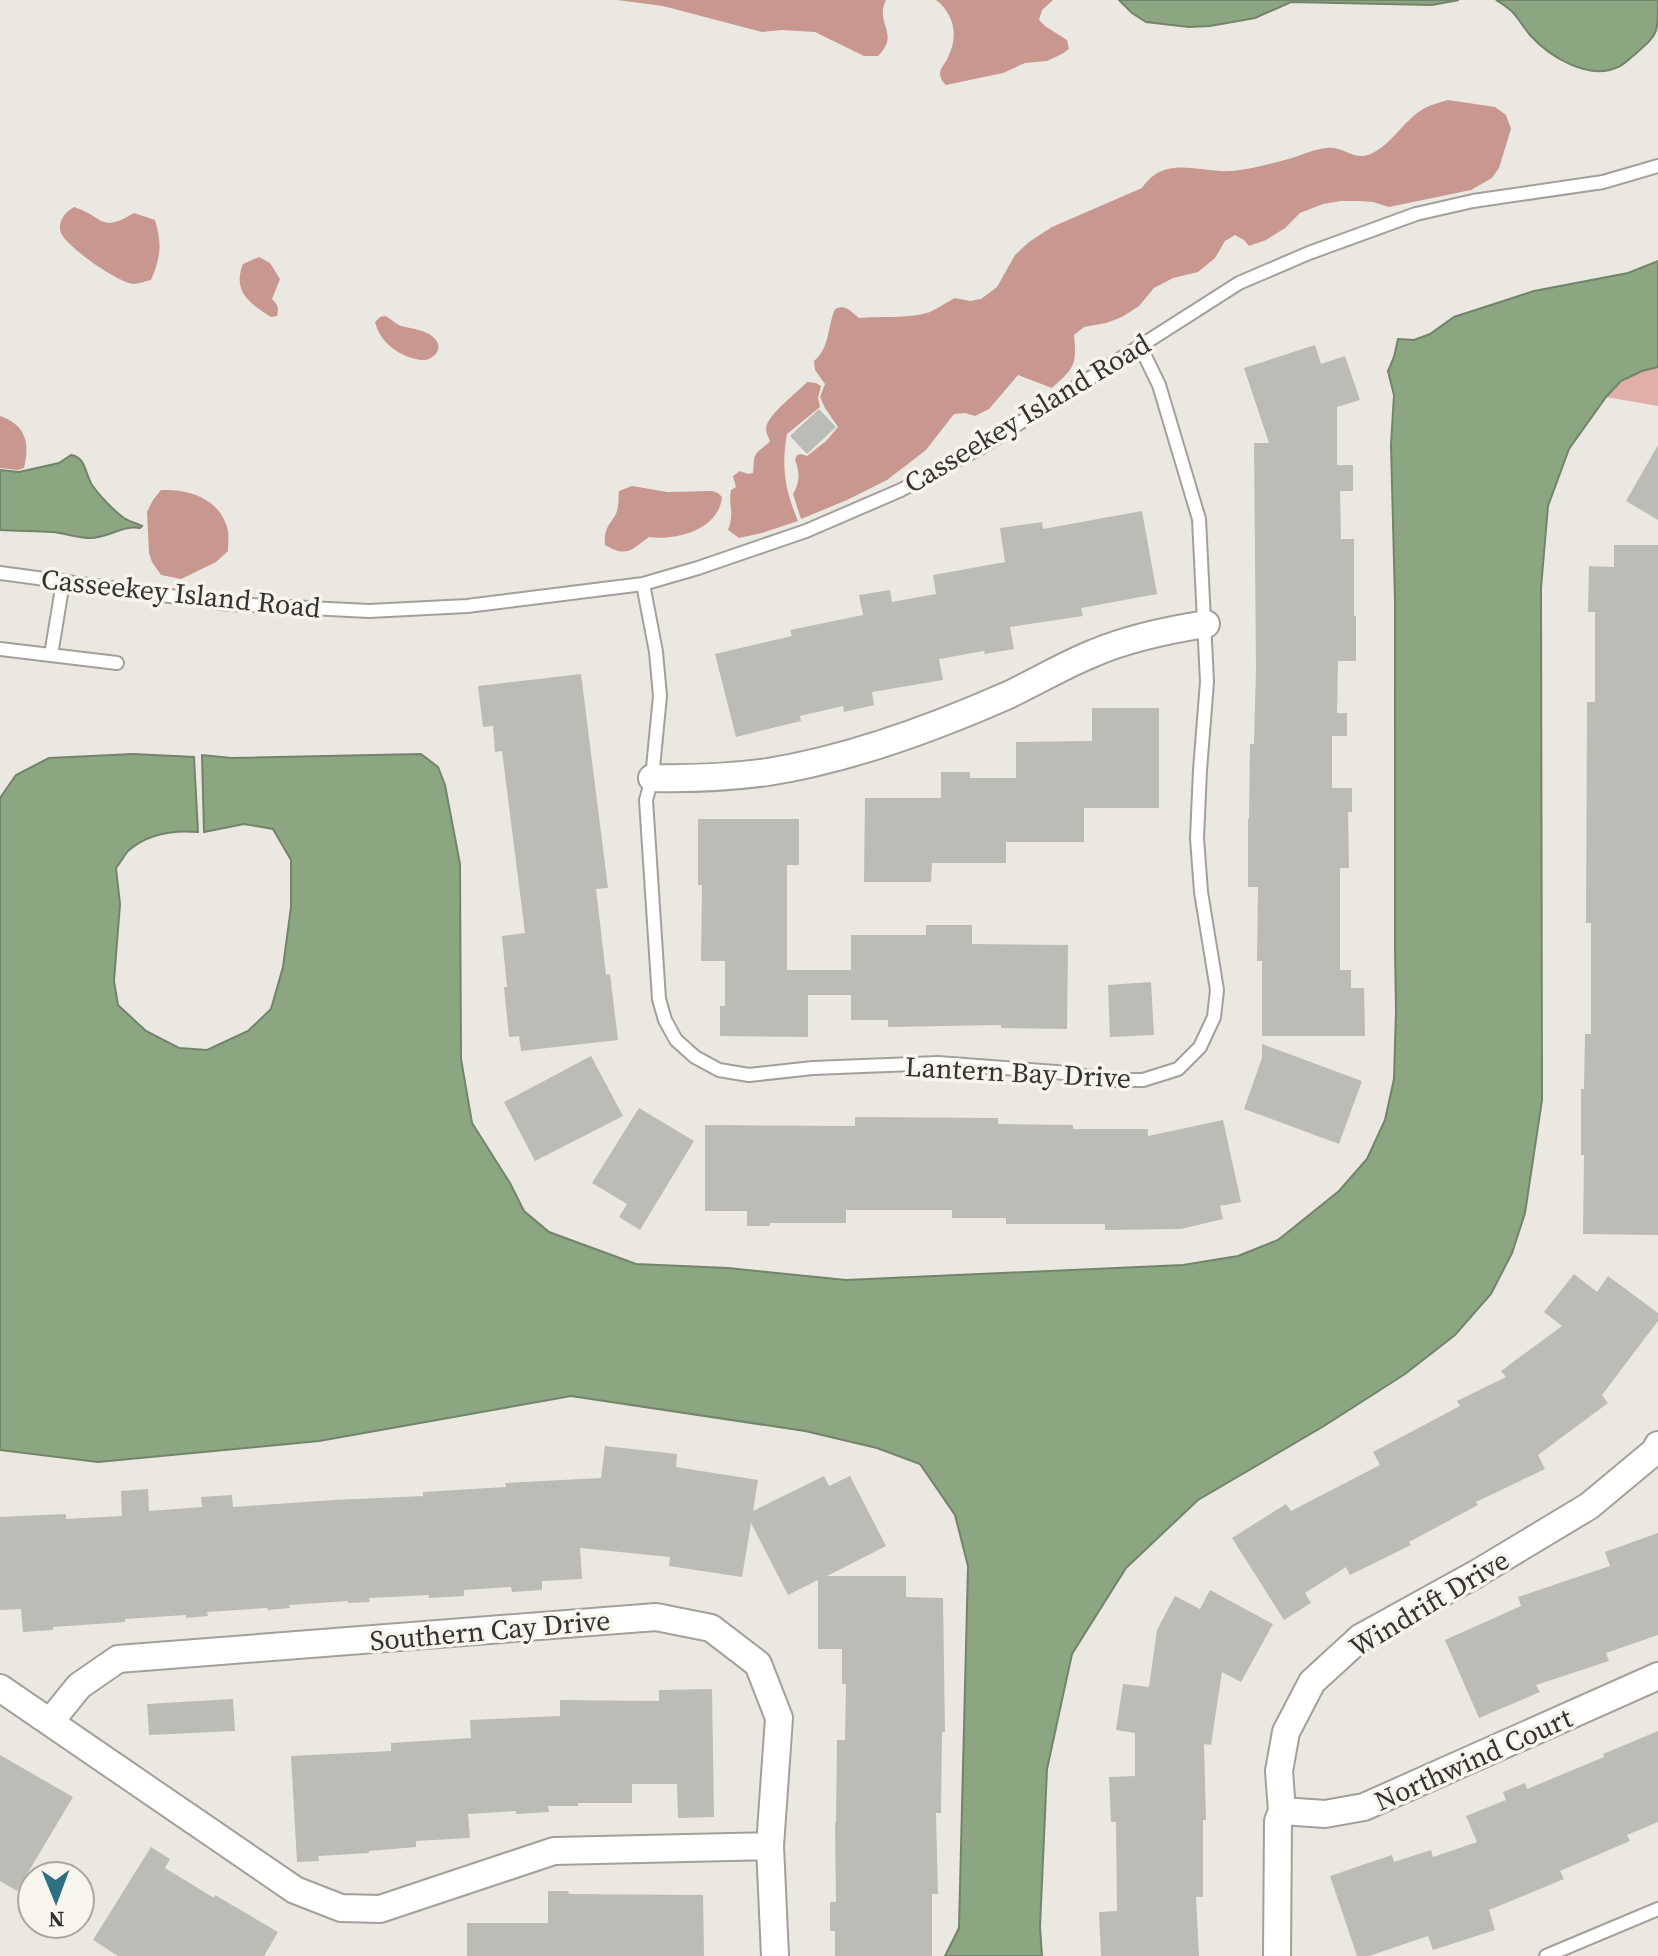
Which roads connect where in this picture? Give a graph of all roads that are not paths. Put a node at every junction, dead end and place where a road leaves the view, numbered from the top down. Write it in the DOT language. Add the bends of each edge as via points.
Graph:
graph roads {
  1 [pos="1658,166"];
  2 [pos="1140,346"];
  3 [pos="0,573"];
  4 [pos="63,582"];
  5 [pos="643,584"];
  6 [pos="1206,624"];
  7 [pos="0,649"];
  8 [pos="51,655"];
  9 [pos="117,663"];
  10 [pos="652,778"];
  11 [pos="1658,1445"];
  12 [pos="1658,1676"];
  13 [pos="0,1688"];
  14 [pos="50,1722"];
  15 [pos="1282,1811"];
  16 [pos="770,1846"];
  17 [pos="1658,1909"];
  18 [pos="775,1956"];
  19 [pos="1277,1956"];
  20 [pos="1546,1956"];
  1 -- 2 [label="lane, Casseekey Island Road" via="1603,182 1416,214 1239,283"];
  2 -- 5 [label="lane, Casseekey Island Road" via="982,447 901,490 806,531"];
  2 -- 6 [label="lane, Lantern Bay Drive" via="1159,385 1199,519"];
  3 -- 4 [label="lane, Casseekey Island Road"];
  4 -- 5 [label="lane, Casseekey Island Road" via="229,604 369,611 467,606"];
  4 -- 8 [label="lane"];
  5 -- 10 [label="lane, Lantern Bay Drive" via="660,696"];
  6 -- 10 [label="street" via="1095,652 1005,696 841,757 768,772"];
  6 -- 10 [label="lane, Lantern Bay Drive" via="1197,838 1217,990 1214,1017 1200,1047 1178,1069 1143,1080 938,1063 749,1075 719,1070 695,1057 676,1040 659,999 646,800"];
  7 -- 8 [label="lane"];
  8 -- 9 [label="lane"];
  11 -- 15 [label="street, Windrift Drive" via="1589,1506 1360,1638 1312,1682 1286,1732 1279,1771"];
  12 -- 15 [label="street, Northwind Court" via="1364,1807 1325,1814"];
  13 -- 14 [label="street"];
  14 -- 16 [label="street" via="295,1890 341,1908 380,1909 554,1851"];
  14 -- 16 [label="street, Southern Cay Drive" via="79,1686 118,1659 656,1617 711,1628 758,1664 779,1718"];
  15 -- 19 [label="street, Windrift Drive"];
  16 -- 18 [label="street, Southern Cay Drive"];
  17 -- 20 [label="lane"];
}
